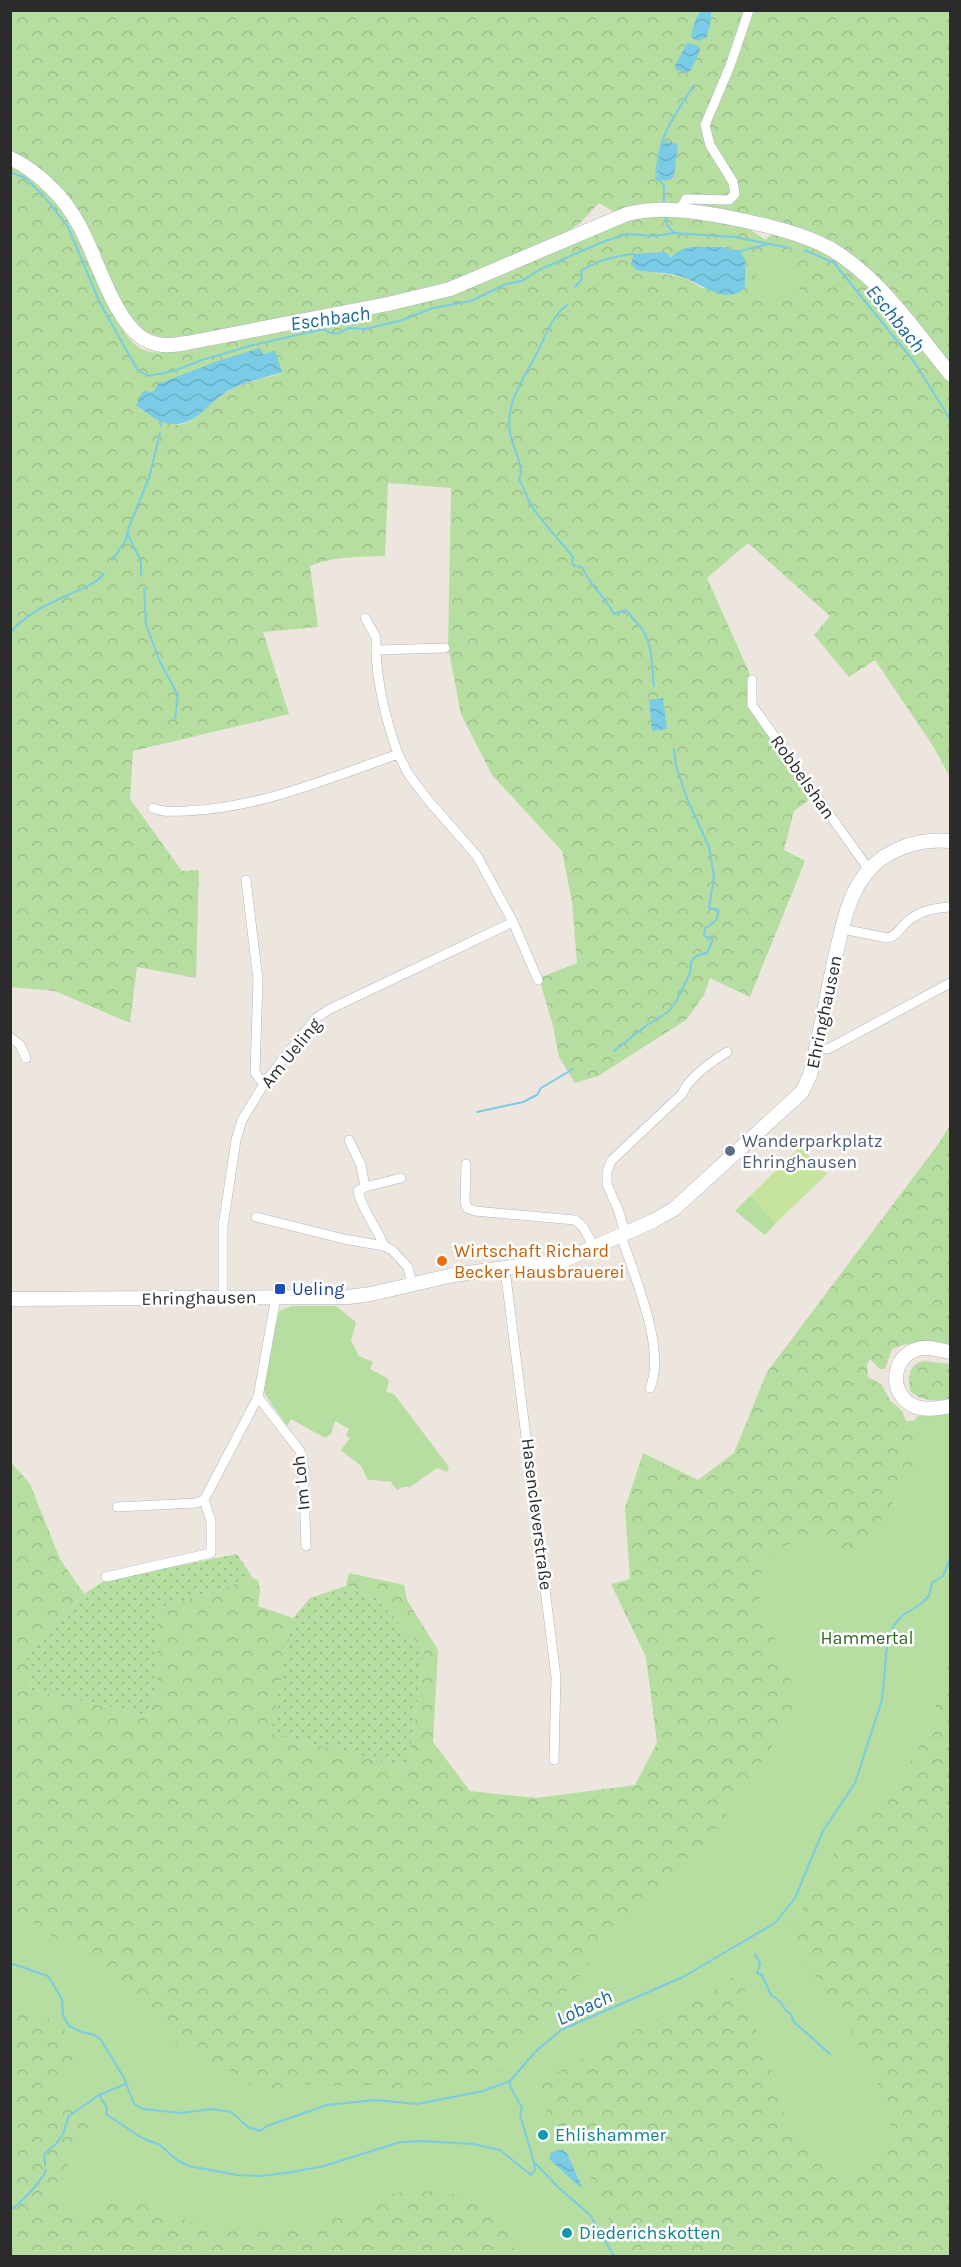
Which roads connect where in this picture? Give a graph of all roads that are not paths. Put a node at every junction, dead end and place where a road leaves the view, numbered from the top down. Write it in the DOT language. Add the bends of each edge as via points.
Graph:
graph roads {
  1 [pos="749,10"];
  2 [pos="10,158"];
  3 [pos="668,210"];
  4 [pos="951,374"];
  5 [pos="365,618"];
  6 [pos="445,648"];
  7 [pos="376,650"];
  8 [pos="752,680"];
  9 [pos="398,754"];
  10 [pos="153,808"];
  11 [pos="951,841"];
  12 [pos="869,870"];
  13 [pos="246,880"];
  14 [pos="951,907"];
  15 [pos="513,922"];
  16 [pos="843,929"];
  17 [pos="538,980"];
  18 [pos="951,983"];
  19 [pos="10,1036"];
  20 [pos="816,1048"];
  21 [pos="727,1052"];
  22 [pos="26,1058"];
  23 [pos="264,1084"];
  24 [pos="349,1140"];
  25 [pos="466,1164"];
  26 [pos="401,1178"];
  27 [pos="365,1187"];
  28 [pos="256,1216"];
  29 [pos="623,1234"];
  30 [pos="384,1246"];
  31 [pos="594,1247"];
  32 [pos="504,1269"];
  33 [pos="412,1284"];
  34 [pos="276,1297"];
  35 [pos="223,1298"];
  36 [pos="15,1299"];
  37 [pos="951,1352"];
  38 [pos="650,1388"];
  39 [pos="258,1397"];
  40 [pos="951,1406"];
  41 [pos="204,1500"];
  42 [pos="117,1507"];
  43 [pos="306,1546"];
  44 [pos="106,1577"];
  45 [pos="554,1760"];
  1 -- 3 [label="street" via="705,125 710,146 734,182 735,194 732,200 725,201 691,198"];
  2 -- 3 [label="main road" via="45,182 75,217 130,327 147,341 163,345 427,295 470,282 614,219 635,212"];
  3 -- 4 [label="main road" via="756,224 832,250 876,285"];
  5 -- 7 [label="street" via="376,636"];
  6 -- 7 [label="street"];
  7 -- 9 [label="street" via="384,713"];
  8 -- 12 [label="street, Robbelshan" via="752,705"];
  9 -- 10 [label="street" via="258,801 211,810 165,812"];
  9 -- 15 [label="street" via="428,800 477,856"];
  11 -- 12 [label="main road, Ehringhausen" via="931,840 906,846"];
  12 -- 16 [label="main road, Ehringhausen" via="855,892"];
  13 -- 23 [label="street" via="258,980 255,1073"];
  14 -- 16 [label="street" via="927,909 893,938"];
  15 -- 17 [label="street"];
  15 -- 23 [label="street, Am Ueling" via="316,1018"];
  16 -- 20 [label="main road, Ehringhausen"];
  18 -- 20 [label="street" via="828,1049"];
  19 -- 22 [label="street"];
  20 -- 29 [label="main road, Ehringhausen" via="808,1081 794,1102 678,1206"];
  21 -- 29 [label="street" via="615,1155 608,1168 608,1188 619,1212"];
  23 -- 35 [label="street, Am Ueling" via="242,1120 236,1140 223,1226"];
  24 -- 27 [label="street"];
  25 -- 31 [label="street" via="467,1208 575,1220"];
  26 -- 27 [label="street"];
  27 -- 30 [label="street" via="358,1191 360,1200"];
  28 -- 30 [label="street"];
  29 -- 31 [label="main road, Ehringhausen"];
  29 -- 38 [label="street" via="647,1311 655,1377"];
  30 -- 33 [label="street" via="408,1267"];
  31 -- 32 [label="main road, Ehringhausen" via="565,1260"];
  32 -- 33 [label="main road, Ehringhausen"];
  32 -- 45 [label="street, Hasencleverstraße" via="556,1677"];
  33 -- 34 [label="main road, Ehringhausen" via="359,1296"];
  34 -- 35 [label="main road, Ehringhausen"];
  34 -- 39 [label="street"];
  35 -- 36 [label="main road, Ehringhausen"];
  37 -- 40 [label="main road" via="926,1348 910,1352 901,1360 895,1376 903,1399 913,1406"];
  39 -- 41 [label="street"];
  39 -- 43 [label="street, Im Loh" via="300,1451"];
  41 -- 42 [label="street"];
  41 -- 44 [label="street" via="211,1521 211,1553"];
}
